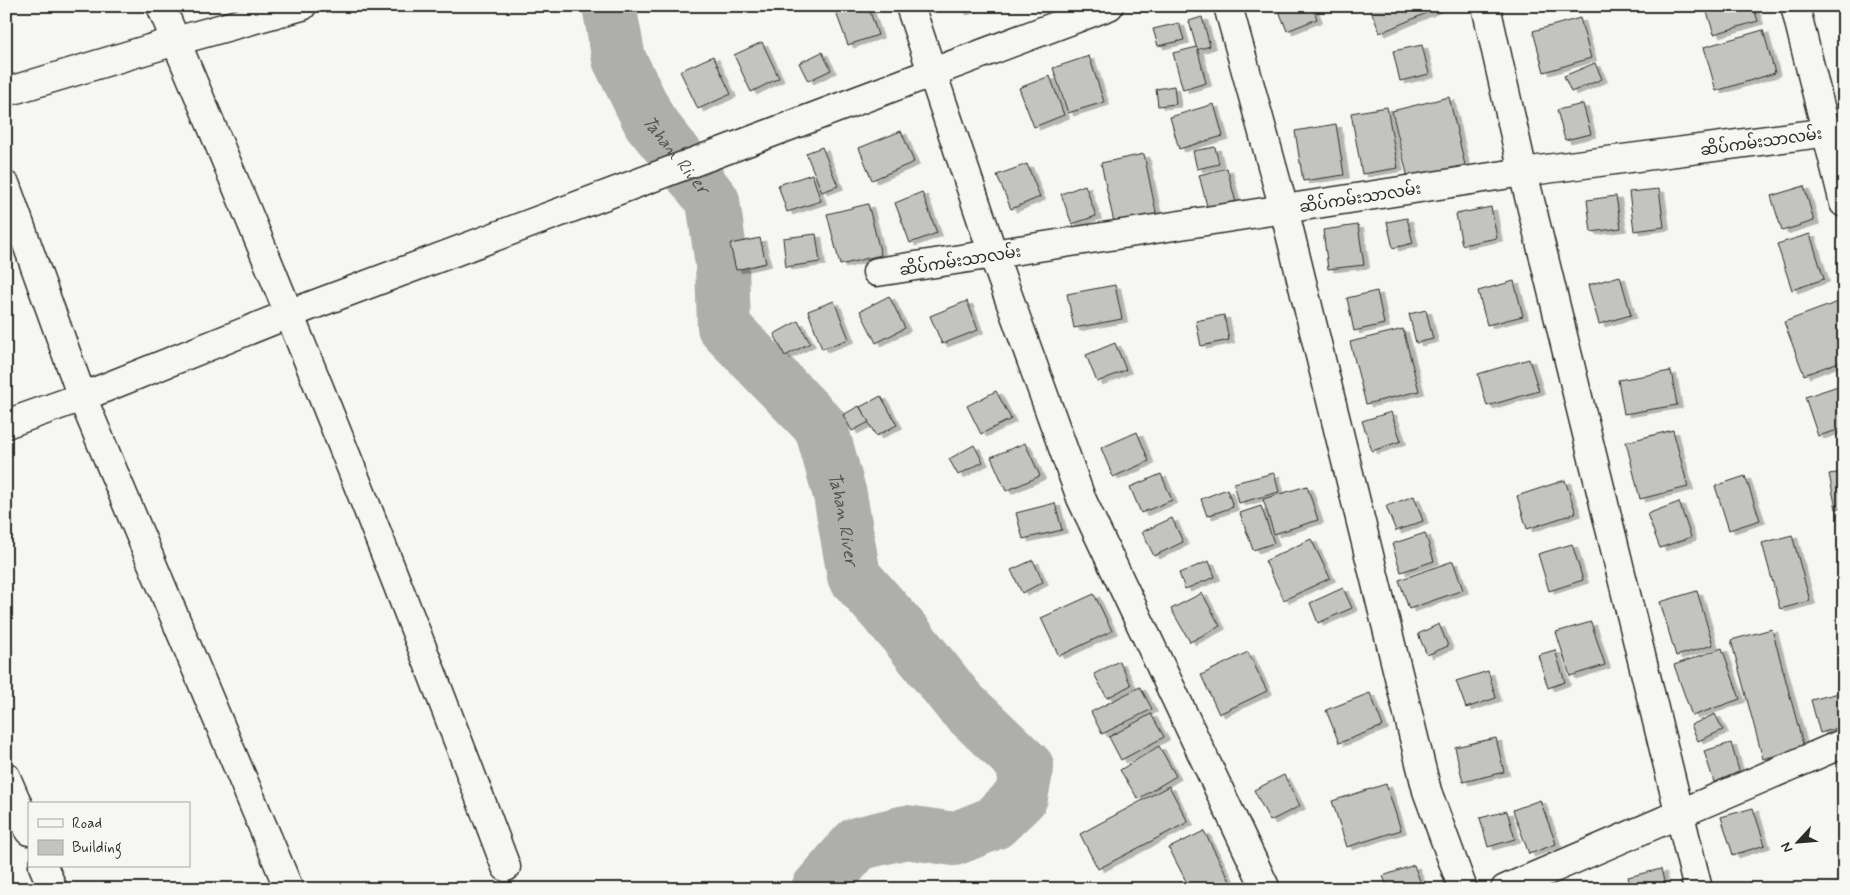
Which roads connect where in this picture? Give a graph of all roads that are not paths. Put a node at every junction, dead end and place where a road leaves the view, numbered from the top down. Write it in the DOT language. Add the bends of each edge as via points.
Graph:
graph roads {
  1 [pos="161,6"];
  2 [pos="302,6"];
  3 [pos="910,6"];
  4 [pos="1109,6"];
  5 [pos="1228,6"];
  6 [pos="1486,6"];
  7 [pos="1795,6"];
  8 [pos="176,41"];
  9 [pos="934,72"];
  10 [pos="6,92"];
  11 [pos="1835,131"];
  12 [pos="1524,172"];
  13 [pos="6,186"];
  14 [pos="1844,203"];
  15 [pos="1284,209"];
  16 [pos="993,254"];
  17 [pos="877,272"];
  18 [pos="289,314"];
  19 [pos="82,397"];
  20 [pos="6,424"];
  21 [pos="1844,743"];
  22 [pos="6,777"];
  23 [pos="1680,813"];
  24 [pos="28,829"];
  25 [pos="506,867"];
  26 [pos="44,868"];
  27 [pos="53,889"];
  28 [pos="289,889"];
  29 [pos="1266,889"];
  30 [pos="1463,889"];
  31 [pos="1505,889"];
  32 [pos="1698,889"];
  1 -- 8 [label="street"];
  2 -- 8 [label="street"];
  3 -- 9 [label="street"];
  4 -- 9 [label="street"];
  5 -- 15 [label="street"];
  6 -- 12 [label="street"];
  7 -- 11 [label="street"];
  8 -- 10 [label="street"];
  8 -- 18 [label="street"];
  9 -- 16 [label="street"];
  9 -- 18 [label="street"];
  11 -- 12 [label="street, ဆိပ်ကမ်းသာလမ်း"];
  11 -- 14 [label="street"];
  12 -- 15 [label="street, ဆိပ်ကမ်းသာလမ်း"];
  12 -- 23 [label="street"];
  13 -- 19 [label="street"];
  15 -- 16 [label="street, ဆိပ်ကမ်းသာလမ်း"];
  15 -- 30 [label="street" via="1426,791"];
  16 -- 17 [label="street, ဆိပ်ကမ်းသာလမ်း"];
  16 -- 29 [label="street" via="1081,498"];
  18 -- 19 [label="street"];
  18 -- 25 [label="street" via="421,642"];
  19 -- 20 [label="street"];
  19 -- 28 [label="street"];
  21 -- 23 [label="street"];
  22 -- 24 [label="street"];
  23 -- 31 [label="street"];
  23 -- 32 [label="street"];
  26 -- 27 [label="street"];
}
